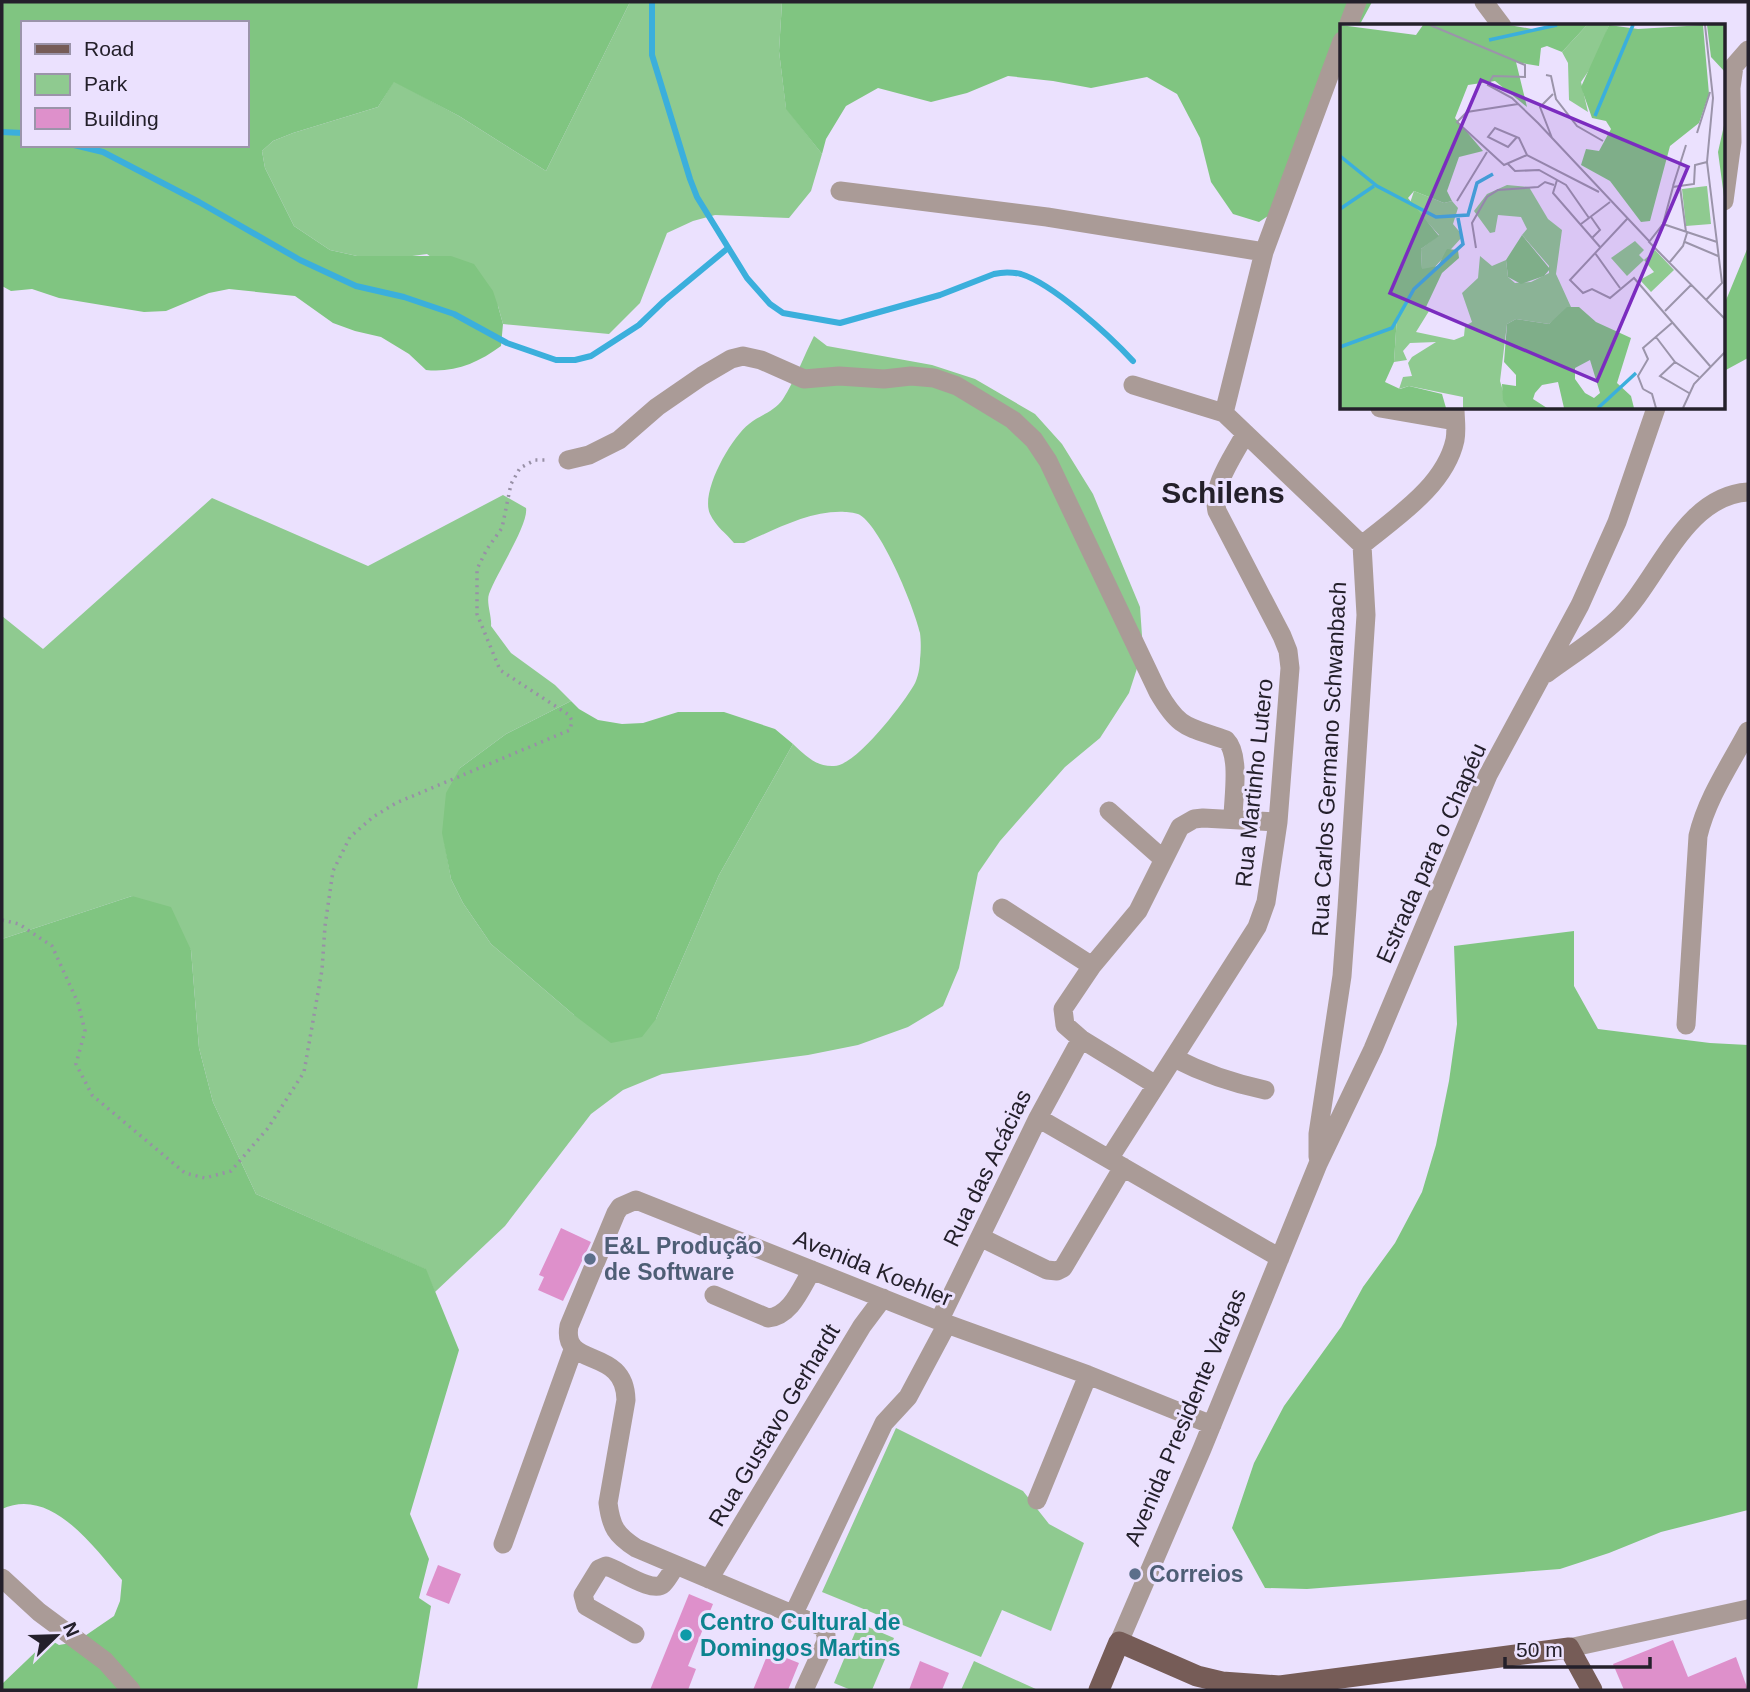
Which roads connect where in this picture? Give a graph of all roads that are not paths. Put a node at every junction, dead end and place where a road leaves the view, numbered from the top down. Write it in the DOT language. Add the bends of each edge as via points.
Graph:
graph roads {
  1 [pos="1357,2"];
  2 [pos="1484,2"];
  3 [pos="1349,24"];
  4 [pos="1500,24"];
  5 [pos="1340,46"];
  6 [pos="1748,50"];
  7 [pos="1726,184"];
  8 [pos="840,191"];
  9 [pos="1264,252"];
  10 [pos="1133,385"];
  11 [pos="1401,410"];
  12 [pos="1655,410"];
  13 [pos="1224,413"];
  14 [pos="1455,415"];
  15 [pos="1245,433"];
  16 [pos="568,460"];
  17 [pos="1748,492"];
  18 [pos="1362,545"];
  19 [pos="1544,675"];
  20 [pos="1748,731"];
  21 [pos="1110,811"];
  22 [pos="1233,818"];
  23 [pos="1278,822"];
  24 [pos="1163,859"];
  25 [pos="1002,908"];
  26 [pos="1092,966"];
  27 [pos="1686,1025"];
  28 [pos="1081,1039"];
  29 [pos="1174,1058"];
  30 [pos="1156,1085"];
  31 [pos="1265,1090"];
  32 [pos="1038,1118"];
  33 [pos="1116,1163"];
  34 [pos="1318,1164"];
  35 [pos="980,1237"];
  36 [pos="1280,1258"];
  37 [pos="812,1270"];
  38 [pos="714,1295"];
  39 [pos="883,1298"];
  40 [pos="943,1322"];
  41 [pos="573,1350"];
  42 [pos="1088,1375"];
  43 [pos="1212,1425"];
  44 [pos="1037,1500"];
  45 [pos="503,1544"];
  46 [pos="676,1565"];
  47 [pos="2,1578"];
  48 [pos="709,1580"];
  49 [pos="1748,1609"];
  50 [pos="794,1613"];
  51 [pos="635,1634"];
  52 [pos="1119,1642"];
  53 [pos="1569,1648"];
  54 [pos="1280,1688"];
  55 [pos="131,1690"];
  56 [pos="804,1690"];
  57 [pos="1099,1690"];
  58 [pos="1592,1690"];
  1 -- 3 [label="street"];
  2 -- 4 [label="street"];
  5 -- 9 [label="street"];
  6 -- 7 [label="street" via="1734,66"];
  8 -- 9 [label="street" via="1047,217"];
  9 -- 13 [label="street"];
  10 -- 13 [label="street"];
  11 -- 14 [label="street"];
  12 -- 19 [label="street, Estrada para o Chapéu" via="1617,522"];
  13 -- 15 [label="street"];
  14 -- 18 [label="street" via="1455,439 1447,463 1414,502"];
  15 -- 18 [label="street"];
  15 -- 23 [label="street, Rua Martinho Lutero" via="1214,502 1288,651 1289,694"];
  16 -- 22 [label="street" via="619,440 702,376 743,356 804,379 911,376 957,386 1013,421 1048,461 1170,712 1181,724 1231,745"];
  17 -- 19 [label="street" via="1732,493 1709,504 1618,619"];
  18 -- 34 [label="street, Rua Carlos Germano Schwanbach" via="1366,615 1348,894"];
  19 -- 34 [label="street, Estrada para o Chapéu" via="1488,775 1373,1049"];
  20 -- 27 [label="street" via="1710,800 1698,836"];
  21 -- 24 [label="street"];
  22 -- 23 [label="street"];
  22 -- 24 [label="street" via="1186,822"];
  23 -- 29 [label="street, Rua Martinho Lutero" via="1262,917"];
  24 -- 26 [label="street" via="1138,911"];
  25 -- 26 [label="street"];
  26 -- 28 [label="street" via="1063,1009 1065,1025"];
  28 -- 30 [label="street"];
  28 -- 32 [label="street, Rua das Acácias"];
  29 -- 30 [label="street, Rua Martinho Lutero"];
  29 -- 31 [label="street" via="1200,1072"];
  30 -- 33 [label="street, Rua Martinho Lutero"];
  32 -- 33 [label="street"];
  32 -- 35 [label="street, Rua das Acácias"];
  33 -- 35 [label="street, Rua Martinho Lutero" via="1063,1268 1047,1270"];
  33 -- 36 [label="street"];
  34 -- 36 [label="street, Avenida Presidente Vargas"];
  35 -- 40 [label="street, Rua das Acácias"];
  36 -- 43 [label="street, Avenida Presidente Vargas"];
  37 -- 38 [label="street" via="790,1307 775,1317"];
  37 -- 39 [label="street, Avenida Koehler"];
  37 -- 41 [label="street, Avenida Koehler" via="636,1200 616,1213 576,1308 567,1336"];
  39 -- 40 [label="street, Avenida Koehler"];
  39 -- 48 [label="street, Rua Gustavo Gerhardt" via="862,1325"];
  40 -- 42 [label="street, Avenida Koehler"];
  40 -- 50 [label="street, Rua das Acácias" via="908,1397 884,1423"];
  41 -- 45 [label="street"];
  41 -- 46 [label="street" via="613,1367 625,1387 608,1503 617,1536"];
  42 -- 43 [label="street, Avenida Koehler"];
  42 -- 44 [label="street"];
  43 -- 52 [label="street, Avenida Presidente Vargas"];
  46 -- 48 [label="street"];
  46 -- 51 [label="street" via="658,1587 606,1566 599,1569 583,1595 586,1606"];
  47 -- 55 [label="street" via="105,1661"];
  48 -- 50 [label="street"];
  49 -- 53 [label="street"];
  50 -- 56 [label="street" via="823,1627 827,1635"];
  52 -- 54 [label="main road" via="1197,1676"];
  52 -- 57 [label="main road, Avenida Presidente Vargas"];
  53 -- 54 [label="main road"];
  53 -- 58 [label="main road"];
}
